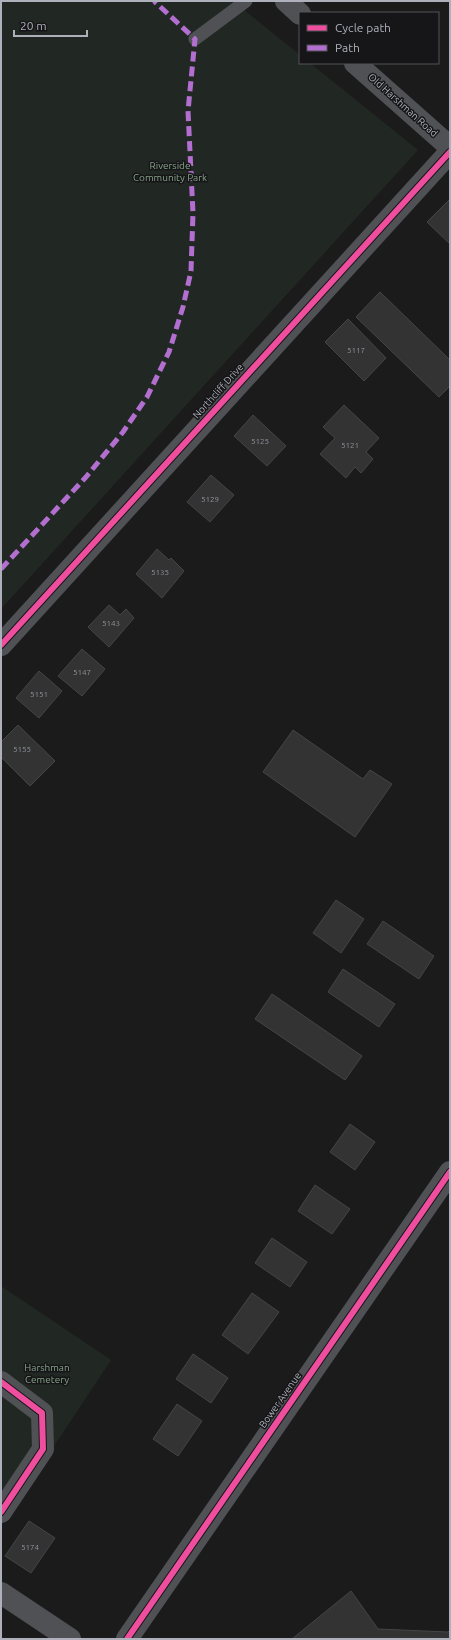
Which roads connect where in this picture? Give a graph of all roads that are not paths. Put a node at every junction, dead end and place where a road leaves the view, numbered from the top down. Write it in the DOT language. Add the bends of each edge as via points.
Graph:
graph roads {
  1 [pos="246,1"];
  2 [pos="286,1"];
  3 [pos="313,1"];
  4 [pos="304,12"];
  5 [pos="299,13"];
  6 [pos="195,39"];
  7 [pos="356,64"];
  8 [pos="450,147"];
  9 [pos="450,152"];
  10 [pos="1,645"];
  11 [pos="450,1172"];
  12 [pos="1,1382"];
  13 [pos="1,1512"];
  14 [pos="1,1593"];
  15 [pos="70,1639"];
  16 [pos="127,1639"];
  1 -- 6 [label="lane"];
  2 -- 5 [label="street"];
  3 -- 4 [label="street"];
  7 -- 8 [label="street, Old Harshman Road"];
  9 -- 10 [label="street, Northcliff Drive"];
  11 -- 16 [label="street, Bower Avenue"];
  12 -- 13 [label="street" via="42,1412 43,1449"];
  14 -- 15 [label="street"];
}
